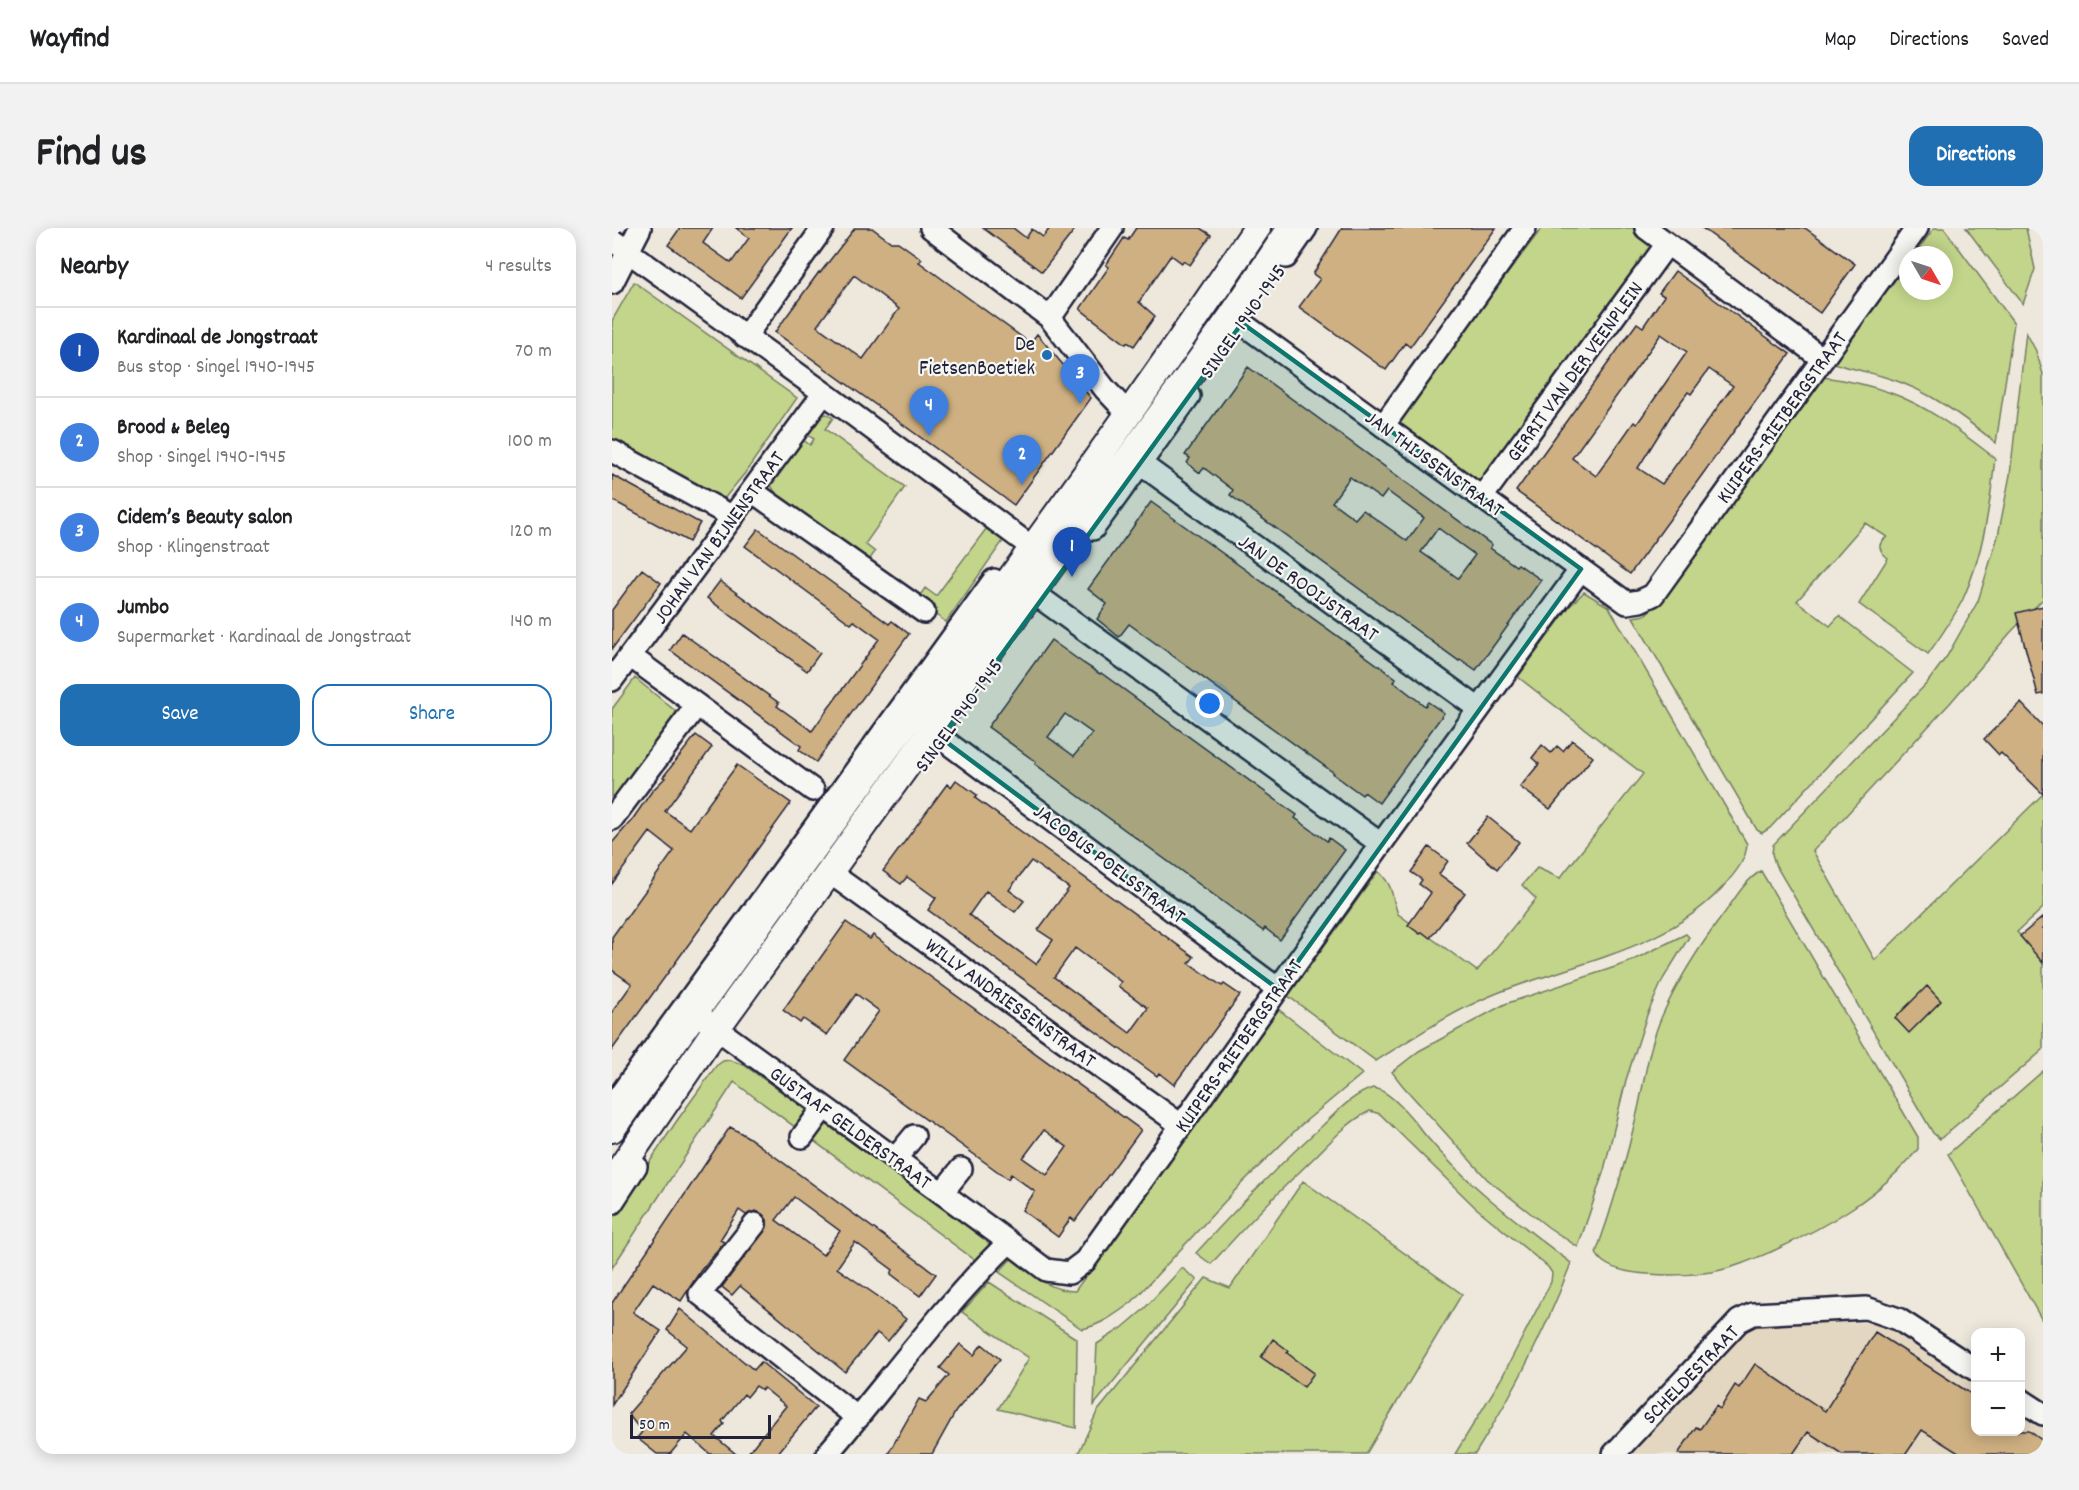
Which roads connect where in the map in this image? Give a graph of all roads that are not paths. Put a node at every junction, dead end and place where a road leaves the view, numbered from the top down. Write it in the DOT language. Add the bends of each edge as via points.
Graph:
graph roads {
  1 [pos="640,228"];
  2 [pos="823,228"];
  3 [pos="931,228"];
  4 [pos="1112,228"];
  5 [pos="1257,228"];
  6 [pos="1291,228"];
  7 [pos="1306,228"];
  8 [pos="1525,228"];
  9 [pos="1646,228"];
  10 [pos="1917,228"];
  11 [pos="1667,244"];
  12 [pos="621,246"];
  13 [pos="612,283"];
  14 [pos="1050,318"];
  15 [pos="1237,320"];
  16 [pos="745,337"];
  17 [pos="1823,359"];
  18 [pos="1155,376"];
  19 [pos="824,393"];
  20 [pos="1120,405"];
  21 [pos="1383,426"];
  22 [pos="612,451"];
  23 [pos="1141,464"];
  24 [pos="752,491"];
  25 [pos="1482,497"];
  26 [pos="733,517"];
  27 [pos="1036,550"];
  28 [pos="1581,569"];
  29 [pos="1042,599"];
  30 [pos="1640,601"];
  31 [pos="924,612"];
  32 [pos="630,656"];
  33 [pos="612,680"];
  34 [pos="697,705"];
  35 [pos="1479,708"];
  36 [pos="942,738"];
  37 [pos="813,790"];
  38 [pos="612,819"];
  39 [pos="1381,844"];
  40 [pos="840,880"];
  41 [pos="1278,989"];
  42 [pos="694,1012"];
  43 [pos="721,1032"];
  44 [pos="612,1106"];
  45 [pos="824,1107"];
  46 [pos="1182,1125"];
  47 [pos="612,1129"];
  48 [pos="914,1136"];
  49 [pos="802,1137"];
  50 [pos="896,1159"];
  51 [pos="961,1169"];
  52 [pos="612,1181"];
  53 [pos="942,1193"];
  54 [pos="612,1203"];
  55 [pos="755,1224"];
  56 [pos="1009,1242"];
  57 [pos="1971,1367"];
  58 [pos="2025,1402"];
  59 [pos="2043,1414"];
  60 [pos="858,1418"];
  61 [pos="827,1454"];
  62 [pos="1614,1454"];
  1 -- 12 [label="street"];
  2 -- 16 [label="street"];
  3 -- 14 [label="street"];
  4 -- 14 [label="street"];
  5 -- 18 [label="main road, SINGEL 1940-1945"];
  6 -- 15 [label="main road, SINGEL 1940-1945"];
  7 -- 15 [label="street, SINGEL 1940-1945"];
  8 -- 21 [label="street"];
  9 -- 11 [label="street"];
  10 -- 17 [label="street, KUIPERS-RIETBERGSTRAAT"];
  11 -- 17 [label="street"];
  11 -- 25 [label="street, GERRIT VAN DER VEENPLEIN"];
  12 -- 13 [label="street"];
  12 -- 16 [label="street"];
  14 -- 20 [label="street"];
  15 -- 21 [label="street, JAN THIJSSENSTRAAT"];
  15 -- 23 [label="street, SINGEL 1940-1945"];
  15 -- 27 [label="main road, SINGEL 1940-1945"];
  16 -- 19 [label="street"];
  17 -- 30 [label="street, KUIPERS-RIETBERGSTRAAT" via="1653,595"];
  18 -- 20 [label="street, SINGEL 1940-1945" via="1139,378"];
  18 -- 27 [label="main road, SINGEL 1940-1945"];
  19 -- 24 [label="street, JOHAN VAN BIJNENSTRAAT"];
  19 -- 27 [label="street"];
  20 -- 27 [label="street, SINGEL 1940-1945"];
  21 -- 25 [label="street, JAN THIJSSENSTRAAT"];
  22 -- 26 [label="street"];
  23 -- 29 [label="street, SINGEL 1940-1945"];
  23 -- 35 [label="street, JAN DE ROOIJSTRAAT"];
  24 -- 26 [label="street, JOHAN VAN BIJNENSTRAAT"];
  24 -- 31 [label="street"];
  25 -- 28 [label="street, JAN THIJSSENSTRAAT"];
  26 -- 32 [label="street, JOHAN VAN BIJNENSTRAAT"];
  27 -- 42 [label="main road, SINGEL 1940-1945"];
  27 -- 43 [label="main road, SINGEL 1940-1945"];
  27 -- 44 [label="street, SINGEL 1940-1945"];
  28 -- 30 [label="street, JAN THIJSSENSTRAAT" via="1626,603"];
  28 -- 35 [label="street, KUIPERS-RIETBERGSTRAAT"];
  29 -- 36 [label="street, SINGEL 1940-1945"];
  29 -- 39 [label="street"];
  32 -- 33 [label="street, JOHAN VAN BIJNENSTRAAT"];
  32 -- 34 [label="street"];
  34 -- 37 [label="street"];
  34 -- 38 [label="street"];
  35 -- 39 [label="street, KUIPERS-RIETBERGSTRAAT"];
  36 -- 40 [label="street, SINGEL 1940-1945"];
  36 -- 41 [label="street, JACOBUS POELSSTRAAT"];
  39 -- 41 [label="street, KUIPERS-RIETBERGSTRAAT"];
  40 -- 43 [label="street, SINGEL 1940-1945"];
  40 -- 46 [label="street, WILLY ANDRIESSENSTRAAT"];
  41 -- 46 [label="street, KUIPERS-RIETBERGSTRAAT"];
  42 -- 43 [label="street, GUSTAAF GELDERSTRAAT"];
  42 -- 47 [label="main road, SINGEL 1940-1945"];
  43 -- 45 [label="street, GUSTAAF GELDERSTRAAT"];
  43 -- 52 [label="main road, SINGEL 1940-1945"];
  43 -- 54 [label="street, SINGEL 1940-1945"];
  45 -- 49 [label="street"];
  45 -- 50 [label="street, GUSTAAF GELDERSTRAAT"];
  46 -- 56 [label="street, KUIPERS-RIETBERGSTRAAT" via="1084,1261 1069,1273 1046,1270"];
  48 -- 50 [label="street"];
  50 -- 53 [label="street, GUSTAAF GELDERSTRAAT"];
  51 -- 53 [label="street"];
  53 -- 56 [label="street, GUSTAAF GELDERSTRAAT"];
  55 -- 60 [label="street" via="700,1294"];
  56 -- 60 [label="street" via="981,1269"];
  57 -- 62 [label="street, SCHELDESTRAAT" via="1898,1319 1866,1308 1753,1314 1739,1321"];
  58 -- 59 [label="street"];
  60 -- 61 [label="street"];
}
